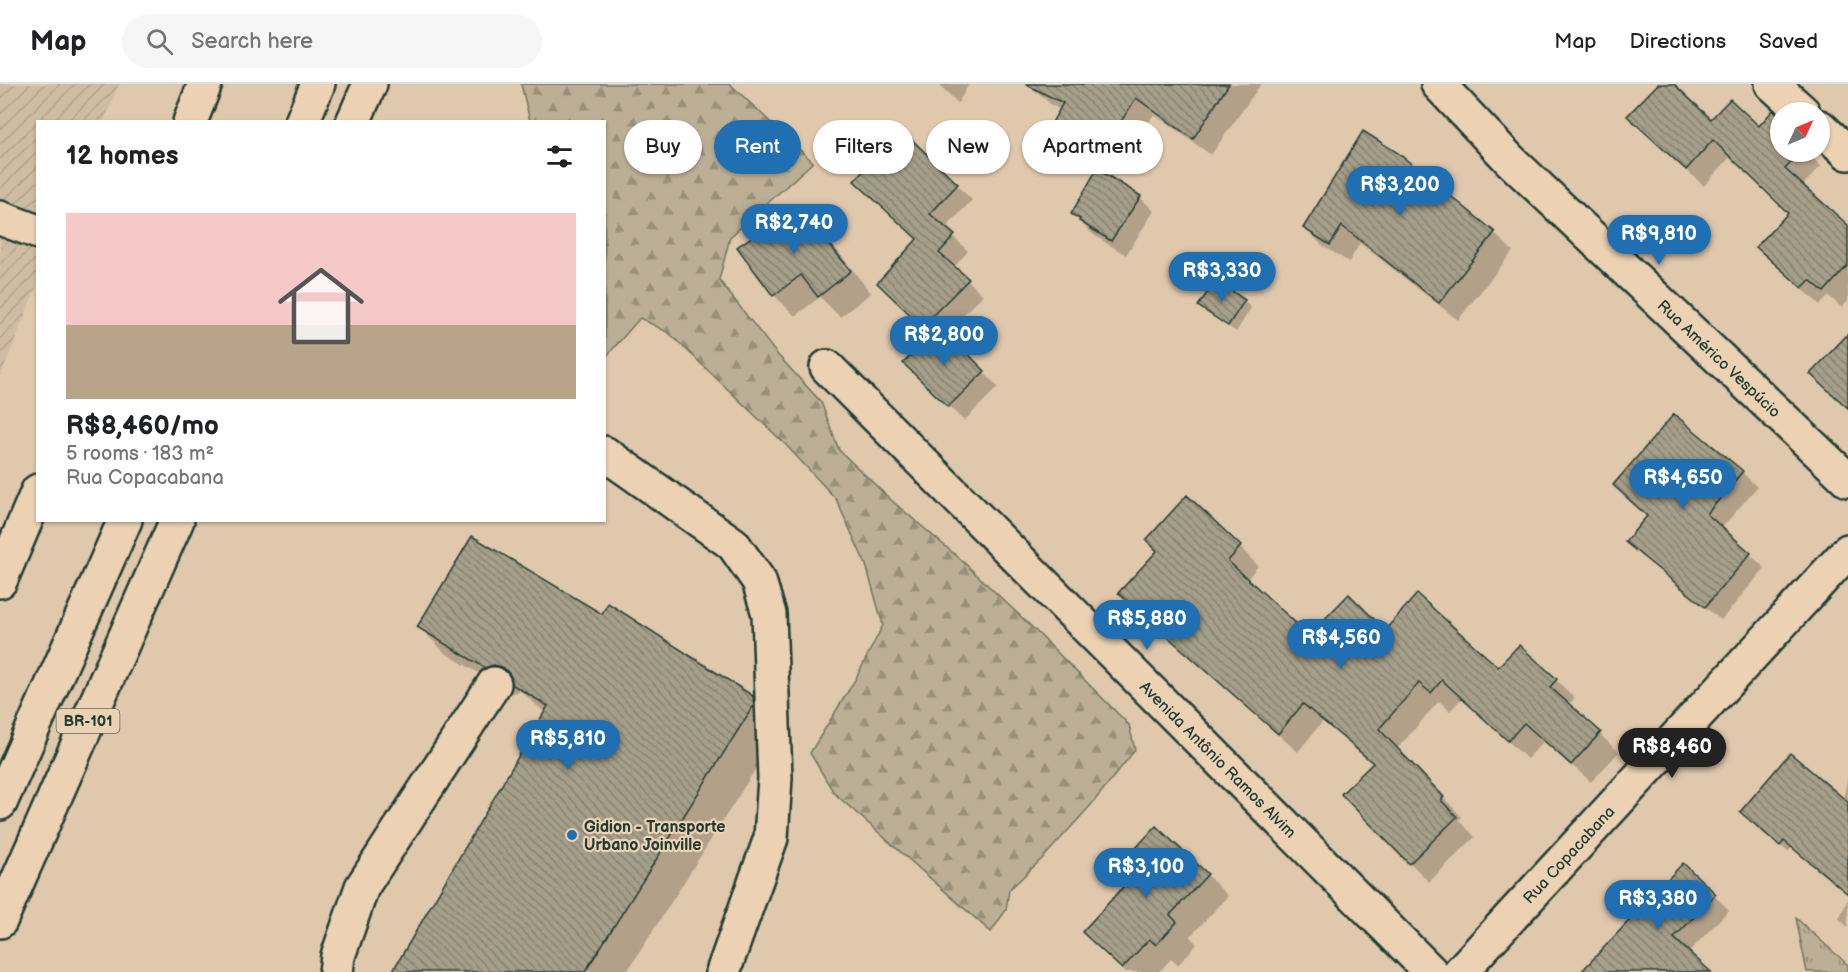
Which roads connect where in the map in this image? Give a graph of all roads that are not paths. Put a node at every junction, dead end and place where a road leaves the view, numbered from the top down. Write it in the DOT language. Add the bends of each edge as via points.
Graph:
graph roads {
  1 [pos="205,84"];
  2 [pos="318,84"];
  3 [pos="370,84"];
  4 [pos="1438,84"];
  5 [pos="1772,84"];
  6 [pos="1792,102"];
  7 [pos="191,120"];
  8 [pos="303,120"];
  9 [pos="354,120"];
  10 [pos="1830,137"];
  11 [pos="1848,153"];
  12 [pos="0,218"];
  13 [pos="36,231"];
  14 [pos="827,367"];
  15 [pos="606,454"];
  16 [pos="1848,480"];
  17 [pos="36,496"];
  18 [pos="124,522"];
  19 [pos="176,522"];
  20 [pos="1847,554"];
  21 [pos="0,581"];
  22 [pos="494,684"];
  23 [pos="0,803"];
  24 [pos="0,921"];
  25 [pos="336,972"];
  26 [pos="723,972"];
  27 [pos="1431,972"];
  28 [pos="1460,972"];
  1 -- 7 [label="main road"];
  2 -- 8 [label="main road"];
  3 -- 9 [label="main road"];
  4 -- 16 [label="main road, Rua Américo Vespúcio" via="1510,160"];
  5 -- 6 [label="main road"];
  10 -- 11 [label="main road"];
  12 -- 13 [label="main road"];
  14 -- 27 [label="main road, Avenida Antônio Ramos Alvim"];
  15 -- 26 [label="main road" via="733,544 759,582 769,614 775,778 771,838"];
  17 -- 21 [label="main road"];
  18 -- 23 [label="main road, BR-101"];
  19 -- 24 [label="main road, BR-101"];
  20 -- 28 [label="main road, Rua Copacabana"];
  22 -- 25 [label="main road" via="362,887"];
}
